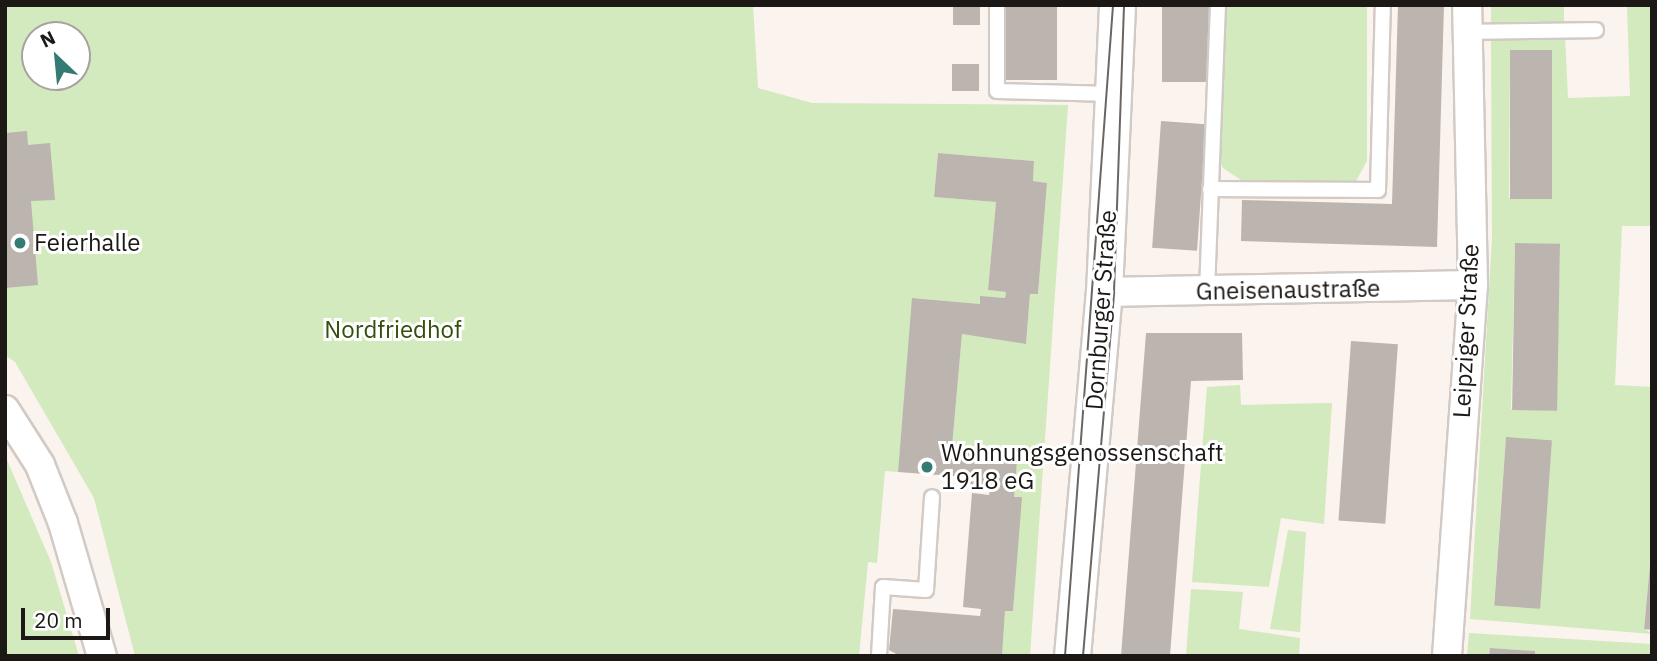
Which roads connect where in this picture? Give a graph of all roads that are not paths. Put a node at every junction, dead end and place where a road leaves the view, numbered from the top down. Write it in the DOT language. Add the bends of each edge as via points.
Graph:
graph roads {
  1 [pos="997,5"];
  2 [pos="1117,5"];
  3 [pos="1218,5"];
  4 [pos="1383,5"];
  5 [pos="1468,18"];
  6 [pos="1596,30"];
  7 [pos="1116,94"];
  8 [pos="1210,189"];
  9 [pos="1473,285"];
  10 [pos="1207,291"];
  11 [pos="1104,292"];
  12 [pos="5,410"];
  13 [pos="932,497"];
  14 [pos="102,656"];
  15 [pos="879,656"];
  16 [pos="1072,656"];
  17 [pos="1447,656"];
  1 -- 7 [label="lane" via="997,91"];
  2 -- 7 [label="street, Dornburger Straße"];
  3 -- 8 [label="lane"];
  4 -- 8 [label="lane" via="1378,190"];
  5 -- 6 [label="lane"];
  5 -- 9 [label="street, Leipziger Straße"];
  7 -- 11 [label="street, Dornburger Straße"];
  8 -- 10 [label="lane"];
  9 -- 10 [label="street, Gneisenaustraße"];
  9 -- 17 [label="street, Leipziger Straße"];
  10 -- 11 [label="street, Gneisenaustraße"];
  11 -- 16 [label="street, Dornburger Straße"];
  12 -- 14 [label="street" via="40,465 63,523"];
  13 -- 15 [label="lane" via="926,590 883,587"];
}
